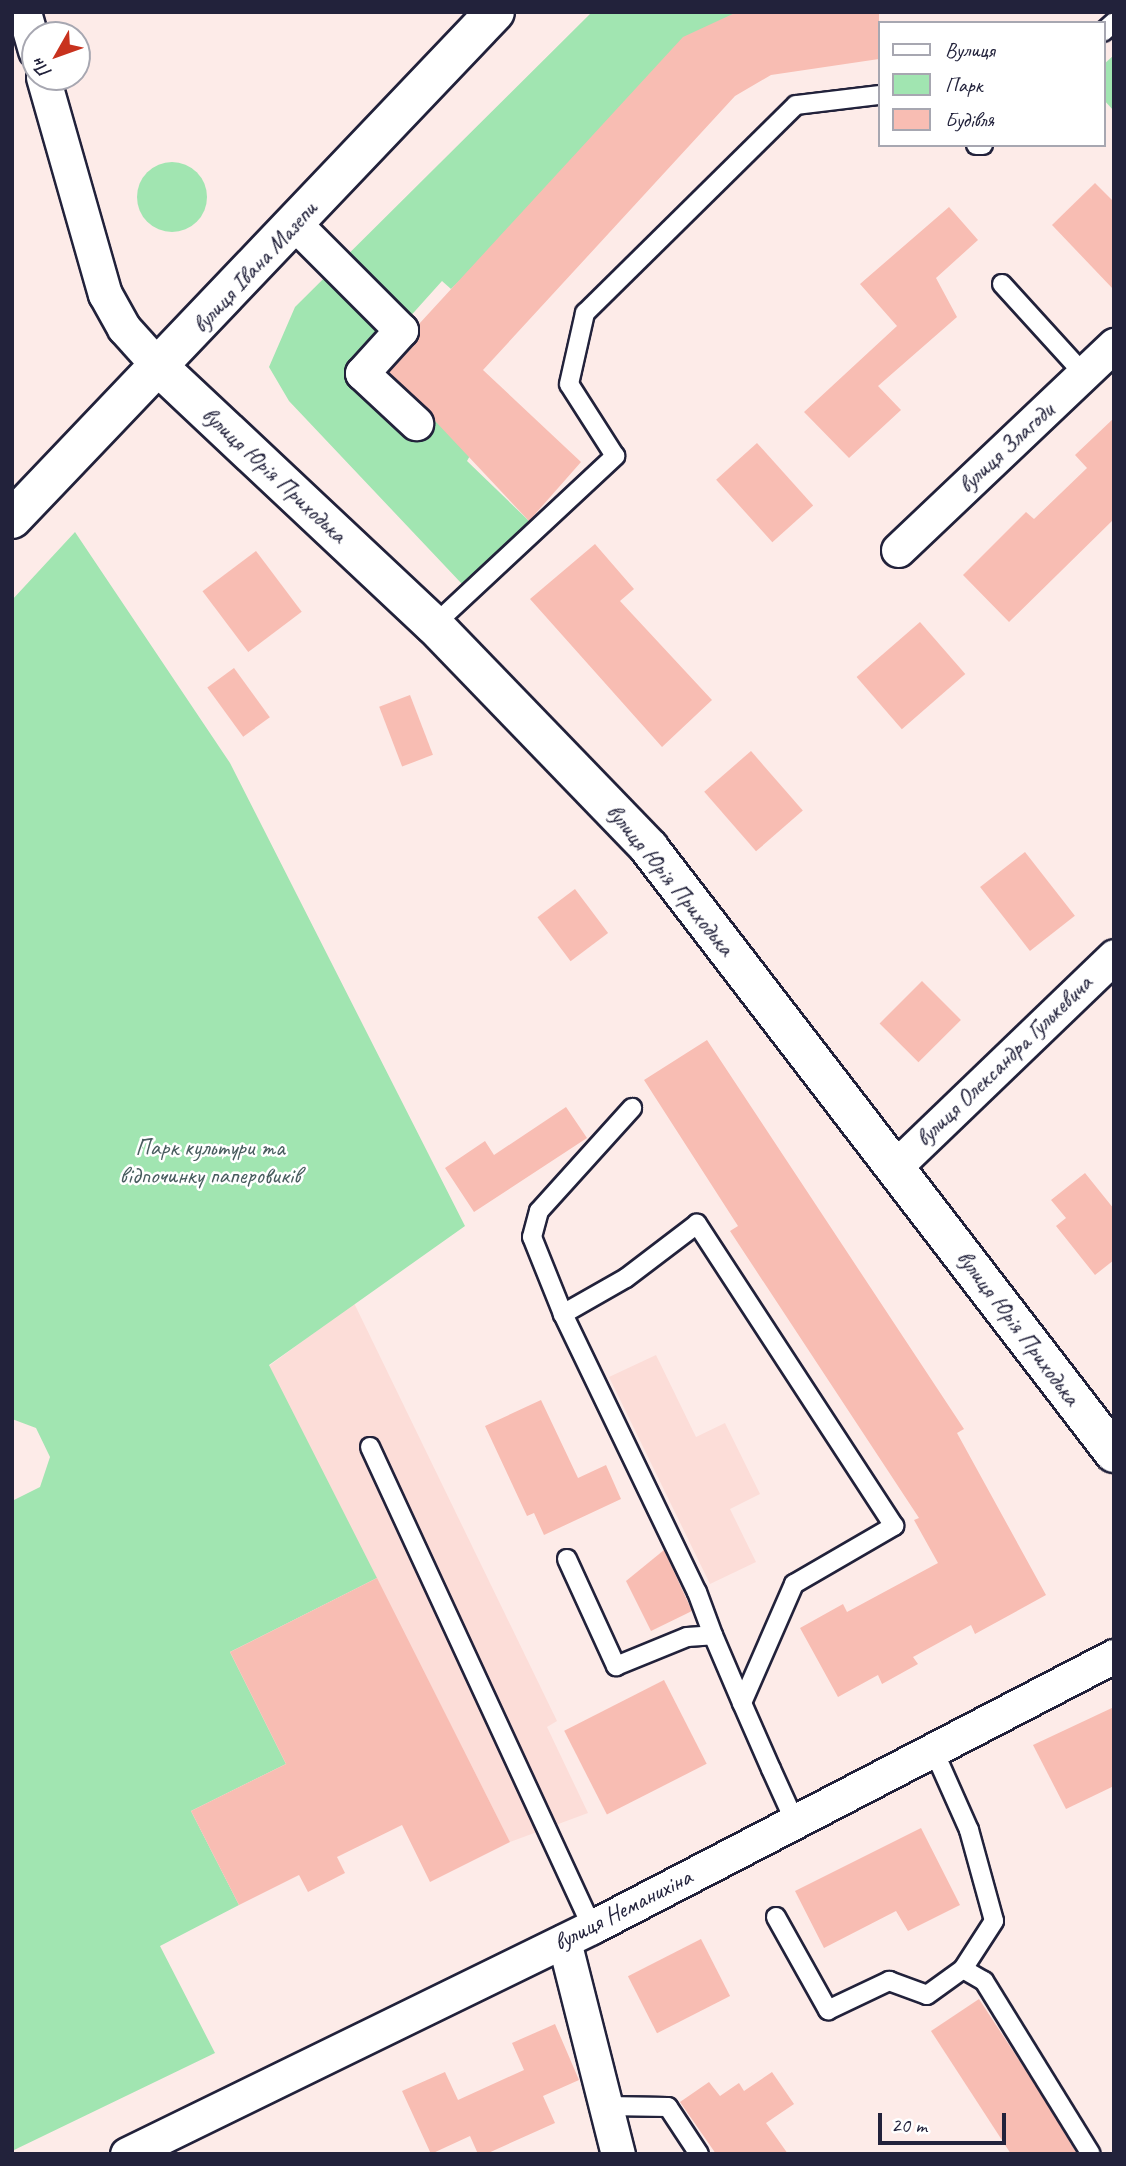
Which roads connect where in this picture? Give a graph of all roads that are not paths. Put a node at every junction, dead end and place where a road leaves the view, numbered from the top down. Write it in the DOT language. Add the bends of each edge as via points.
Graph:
graph roads {
  1 [pos="495,12"];
  2 [pos="47,91"];
  3 [pos="878,95"];
  4 [pos="295,224"];
  5 [pos="1002,284"];
  6 [pos="1114,345"];
  7 [pos="160,368"];
  8 [pos="1084,374"];
  9 [pos="416,423"];
  10 [pos="12,519"];
  11 [pos="898,550"];
  12 [pos="434,625"];
  13 [pos="1114,956"];
  14 [pos="632,1108"];
  15 [pos="895,1167"];
  16 [pos="563,1314"];
  17 [pos="370,1447"];
  18 [pos="1114,1452"];
  19 [pos="567,1559"];
  20 [pos="713,1635"];
  21 [pos="1114,1656"];
  22 [pos="742,1703"];
  23 [pos="933,1749"];
  24 [pos="795,1822"];
  25 [pos="776,1917"];
  26 [pos="578,1934"];
  27 [pos="963,1969"];
  28 [pos="607,2106"];
  29 [pos="127,2154"];
  30 [pos="618,2154"];
  31 [pos="699,2154"];
  32 [pos="1091,2154"];
  1 -- 4 [label="street, вулиця Івана Мазепи"];
  2 -- 7 [label="street" via="105,294 124,328"];
  3 -- 12 [label="lane" via="796,106 585,313 569,384 615,456"];
  4 -- 7 [label="street, вулиця Івана Мазепи"];
  4 -- 9 [label="street" via="401,330 362,373"];
  5 -- 8 [label="lane"];
  6 -- 8 [label="street, вулиця Злагоди"];
  7 -- 10 [label="street, вулиця Івана Мазепи"];
  7 -- 12 [label="street, вулиця Юрія Приходька"];
  8 -- 11 [label="street, вулиця Злагоди"];
  12 -- 15 [label="street, вулиця Юрія Приходька" via="649,848"];
  13 -- 15 [label="street, вулиця Олександра Гулькевича"];
  14 -- 16 [label="lane" via="539,1211 532,1237"];
  15 -- 18 [label="street, вулиця Юрія Приходька"];
  16 -- 20 [label="lane"];
  16 -- 22 [label="lane" via="626,1278 697,1224 894,1526 793,1584"];
  17 -- 26 [label="lane"];
  19 -- 20 [label="lane" via="616,1666 687,1637"];
  20 -- 22 [label="lane"];
  21 -- 23 [label="street, вулиця Неманихіна"];
  22 -- 24 [label="lane"];
  23 -- 24 [label="street, вулиця Неманихіна"];
  23 -- 27 [label="lane" via="969,1830 994,1922"];
  24 -- 26 [label="street, вулиця Неманихіна"];
  25 -- 27 [label="lane" via="828,2010 889,1981 927,1995"];
  26 -- 28 [label="street"];
  26 -- 29 [label="street, вулиця Неманихіна"];
  27 -- 32 [label="lane" via="984,1981"];
  28 -- 30 [label="street"];
  28 -- 31 [label="lane" via="668,2107"];
}
